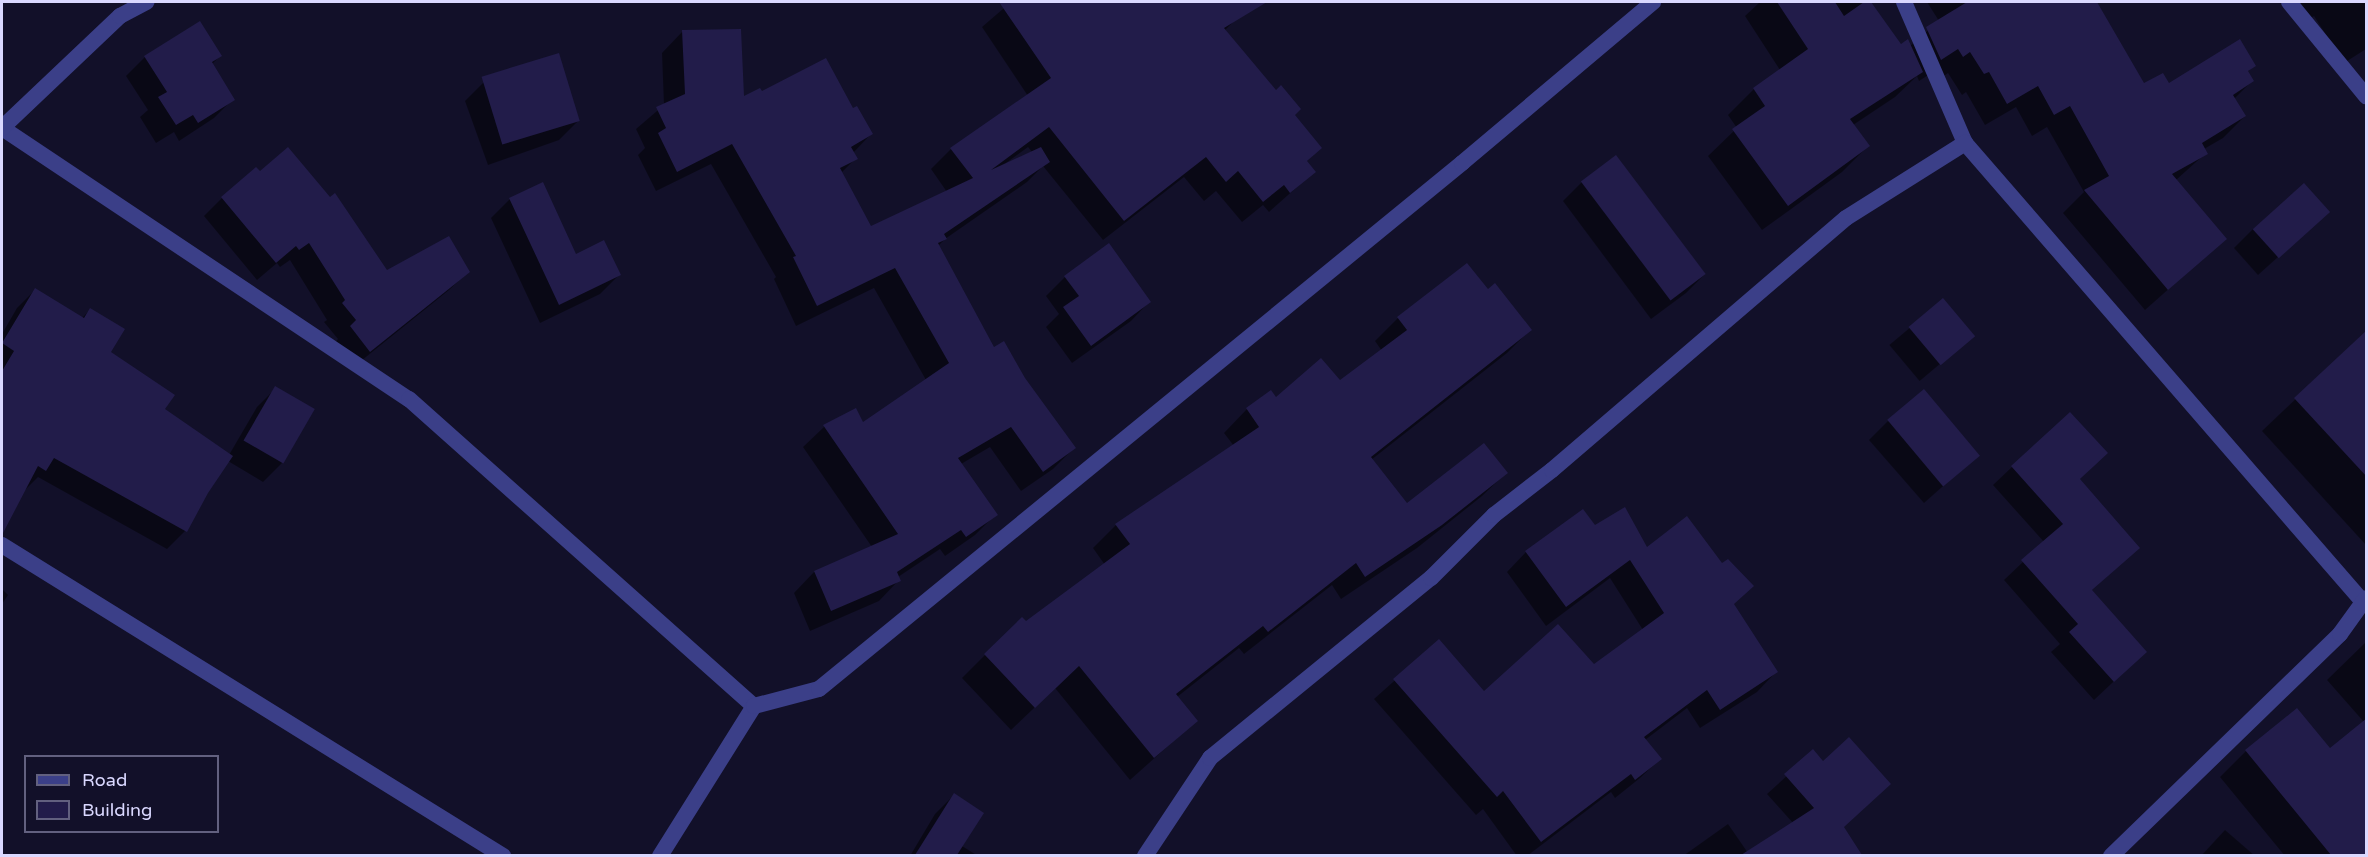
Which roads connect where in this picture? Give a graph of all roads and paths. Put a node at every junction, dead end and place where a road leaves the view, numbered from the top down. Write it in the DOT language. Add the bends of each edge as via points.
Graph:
graph roads {
  1 [pos="146,2"];
  2 [pos="1653,2"];
  3 [pos="1904,2"];
  4 [pos="2289,2"];
  5 [pos="2367,96"];
  6 [pos="2,128"];
  7 [pos="1965,143"];
  8 [pos="2,544"];
  9 [pos="2365,600"];
  10 [pos="754,706"];
  11 [pos="503,855"];
  12 [pos="660,855"];
  13 [pos="1145,855"];
  14 [pos="2111,855"];
  1 -- 6 [label="street" via="120,16"];
  2 -- 10 [label="street" via="819,689"];
  3 -- 7 [label="street"];
  4 -- 5 [label="street"];
  6 -- 10 [label="street" via="409,399"];
  7 -- 9 [label="street"];
  7 -- 13 [label="street" via="1846,218 1552,470 1494,515 1431,578 1210,758"];
  8 -- 11 [label="street"];
  9 -- 14 [label="street" via="2340,634"];
  10 -- 12 [label="street"];
}
